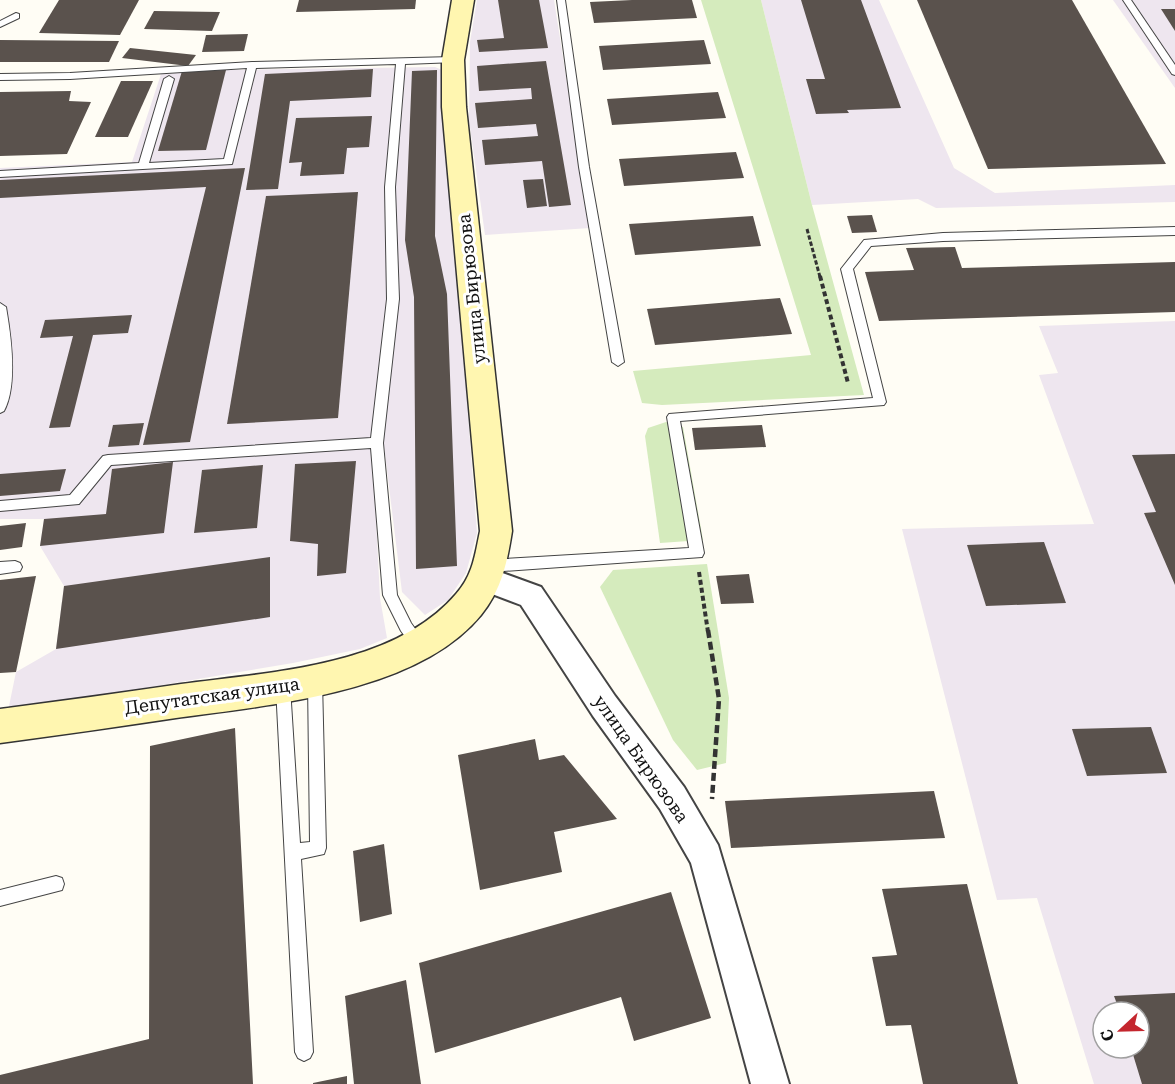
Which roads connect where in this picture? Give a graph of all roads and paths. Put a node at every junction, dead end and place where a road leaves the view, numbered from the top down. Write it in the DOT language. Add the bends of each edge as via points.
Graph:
graph roads {
  1 [pos="463,0"];
  2 [pos="561,0"];
  3 [pos="1127,0"];
  4 [pos="16,16"];
  5 [pos="0,24"];
  6 [pos="453,60"];
  7 [pos="401,62"];
  8 [pos="252,65"];
  9 [pos="1175,72"];
  10 [pos="0,76"];
  11 [pos="169,79"];
  12 [pos="142,167"];
  13 [pos="0,174"];
  14 [pos="807,229"];
  15 [pos="1175,231"];
  16 [pos="0,307"];
  17 [pos="618,362"];
  18 [pos="853,404"];
  19 [pos="0,408"];
  20 [pos="377,443"];
  21 [pos="0,506"];
  22 [pos="696,553"];
  23 [pos="15,567"];
  24 [pos="0,568"];
  25 [pos="488,572"];
  26 [pos="419,644"];
  27 [pos="299,684"];
  28 [pos="0,726"];
  29 [pos="713,809"];
  30 [pos="293,853"];
  31 [pos="56,884"];
  32 [pos="0,898"];
  33 [pos="304,1052"];
  34 [pos="770,1084"];
  1 -- 6 [label="main road, улица Бирюзова"];
  2 -- 17 [label="lane" via="584,167"];
  3 -- 9 [label="lane"];
  4 -- 5 [label="lane"];
  6 -- 7 [label="lane"];
  6 -- 25 [label="main road, улица Бирюзова" via="455,119 496,531"];
  7 -- 8 [label="lane"];
  7 -- 20 [label="lane" via="390,187 393,298"];
  8 -- 10 [label="lane" via="70,76"];
  8 -- 12 [label="lane" via="228,162"];
  11 -- 12 [label="lane"];
  12 -- 13 [label="lane"];
  14 -- 18 [label="path"];
  15 -- 18 [label="lane" via="943,237 868,243 847,269 880,402"];
  16 -- 19 [label="lane" via="7,345"];
  18 -- 22 [label="lane" via="673,417"];
  20 -- 21 [label="lane" via="108,460 74,500"];
  20 -- 26 [label="lane" via="390,595"];
  22 -- 25 [label="lane"];
  22 -- 29 [label="path" via="719,699"];
  23 -- 24 [label="lane"];
  25 -- 26 [label="main road, улица Бирюзова" via="462,614"];
  25 -- 34 [label="street, улица Бирюзова" via="531,596 604,706 672,798 706,857"];
  26 -- 27 [label="main road, Депутатская улица" via="364,668"];
  27 -- 28 [label="main road, Депутатская улица"];
  27 -- 30 [label="lane"];
  27 -- 30 [label="lane" via="318,848"];
  30 -- 33 [label="lane"];
  31 -- 32 [label="lane"];
}
